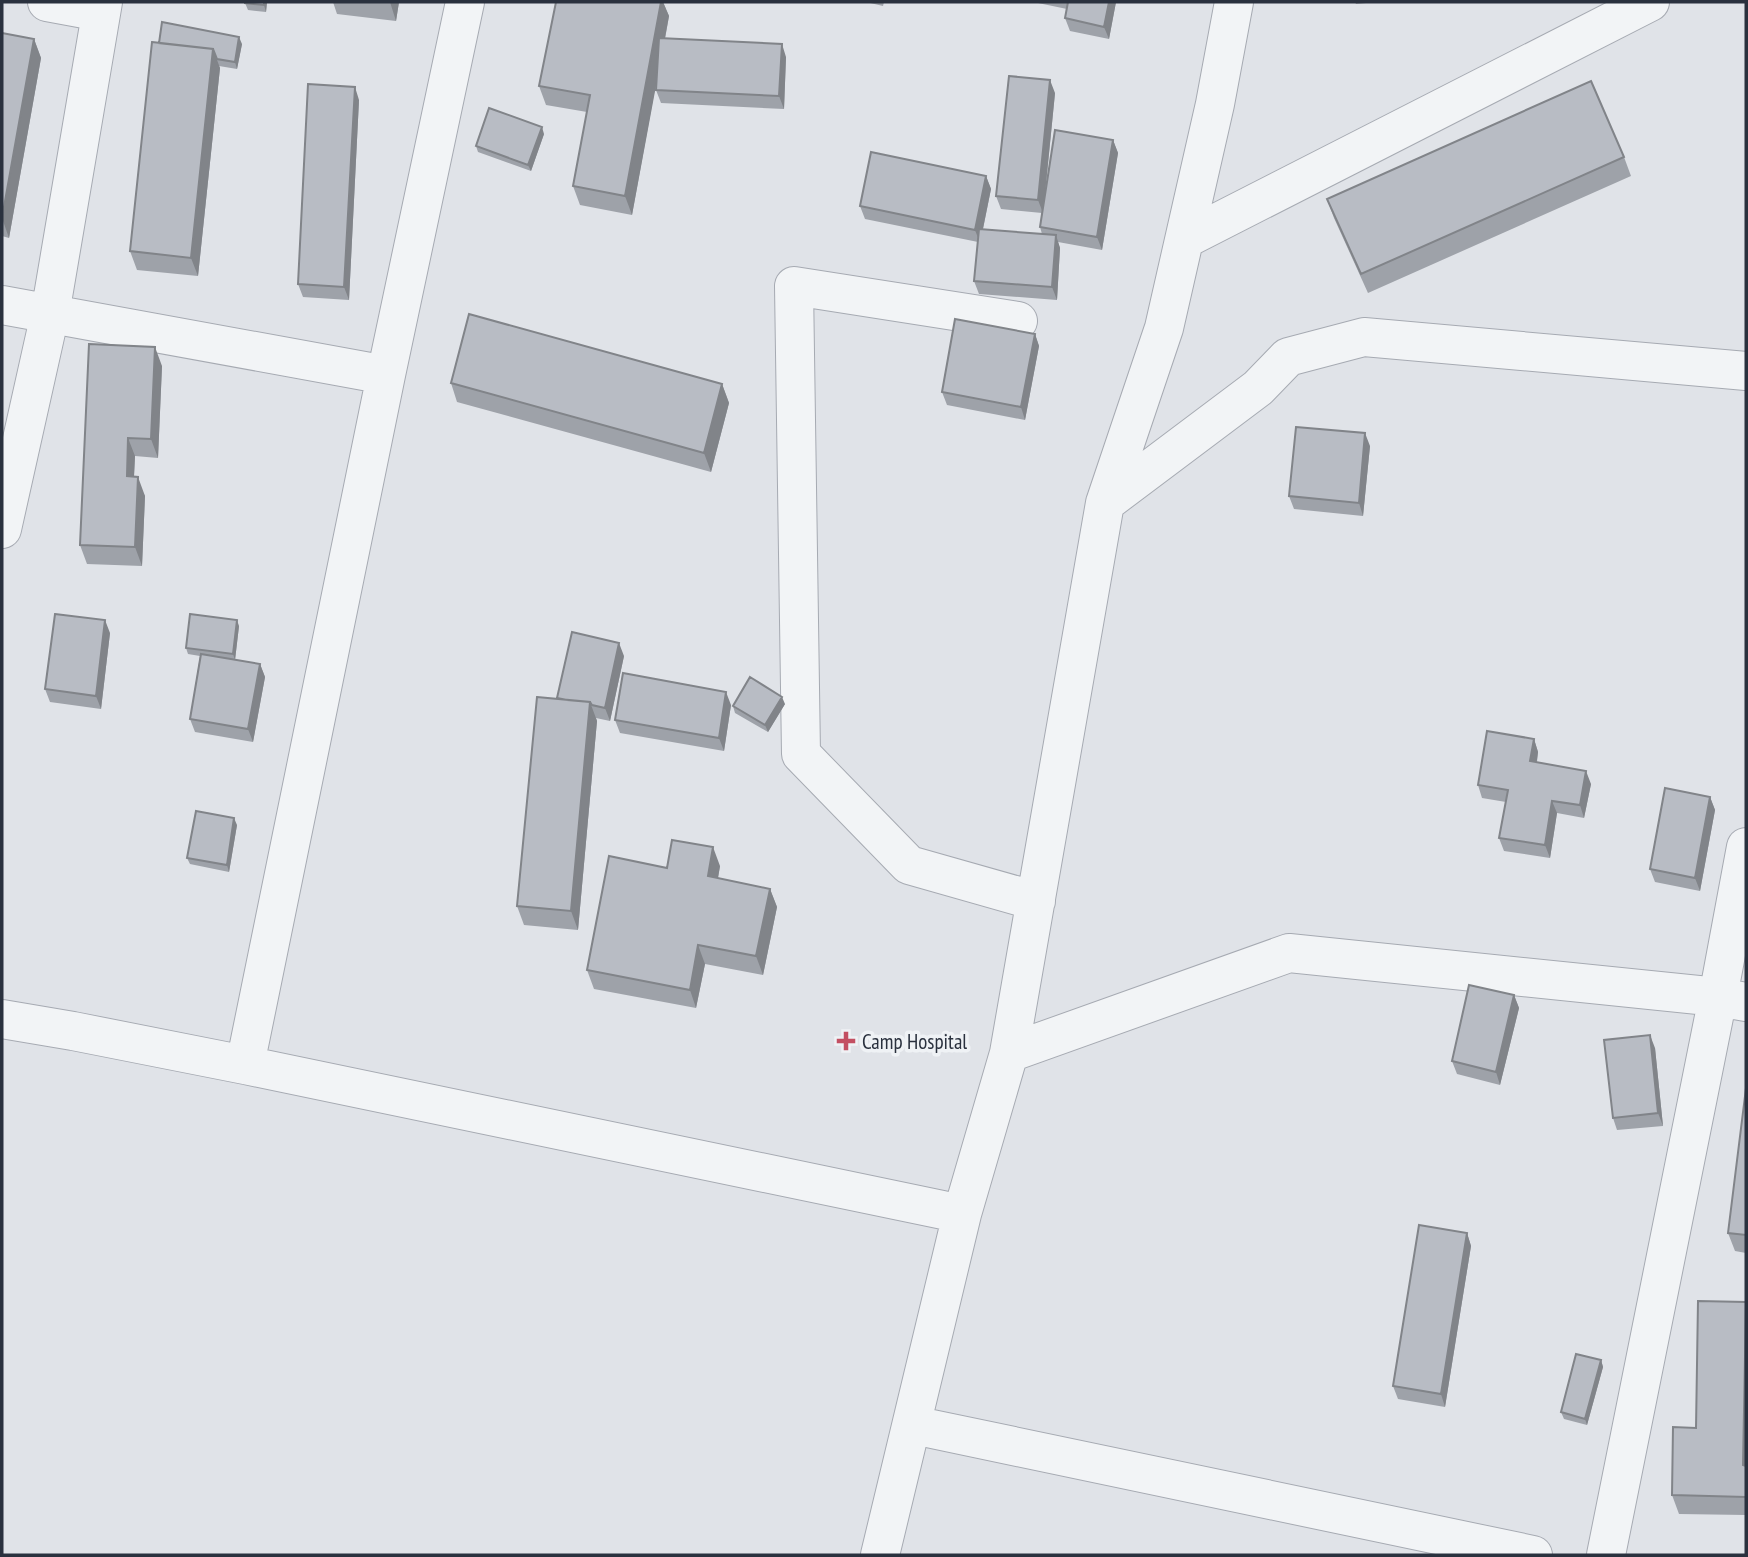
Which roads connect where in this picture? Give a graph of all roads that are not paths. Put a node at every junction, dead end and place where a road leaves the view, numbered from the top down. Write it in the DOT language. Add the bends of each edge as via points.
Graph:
graph roads {
  1 [pos="47,2"];
  2 [pos="465,2"];
  3 [pos="1234,2"];
  4 [pos="1650,2"];
  5 [pos="102,7"];
  6 [pos="1185,239"];
  7 [pos="2,305"];
  8 [pos="50,314"];
  9 [pos="1018,321"];
  10 [pos="1746,371"];
  11 [pos="386,375"];
  12 [pos="1105,503"];
  13 [pos="2,529"];
  14 [pos="1746,847"];
  15 [pos="1036,901"];
  16 [pos="1732,1000"];
  17 [pos="2,1019"];
  18 [pos="1009,1053"];
  19 [pos="245,1065"];
  20 [pos="962,1214"];
  21 [pos="913,1426"];
  22 [pos="880,1555"];
  23 [pos="1533,1555"];
  24 [pos="1606,1555"];
  1 -- 5 [label="lane"];
  2 -- 11 [label="lane"];
  3 -- 6 [label="lane"];
  4 -- 6 [label="lane"];
  5 -- 8 [label="lane"];
  6 -- 12 [label="lane" via="1164,328"];
  7 -- 8 [label="lane"];
  8 -- 11 [label="lane"];
  8 -- 13 [label="lane"];
  9 -- 15 [label="lane" via="794,286 801,754 909,865"];
  10 -- 12 [label="lane" via="1364,337 1289,356 1258,388"];
  11 -- 19 [label="lane"];
  12 -- 15 [label="lane"];
  14 -- 16 [label="lane"];
  15 -- 18 [label="lane"];
  16 -- 18 [label="lane" via="1289,953"];
  16 -- 24 [label="lane"];
  17 -- 19 [label="lane"];
  18 -- 20 [label="lane"];
  19 -- 20 [label="lane"];
  20 -- 21 [label="lane"];
  21 -- 22 [label="lane"];
  21 -- 23 [label="lane"];
}
